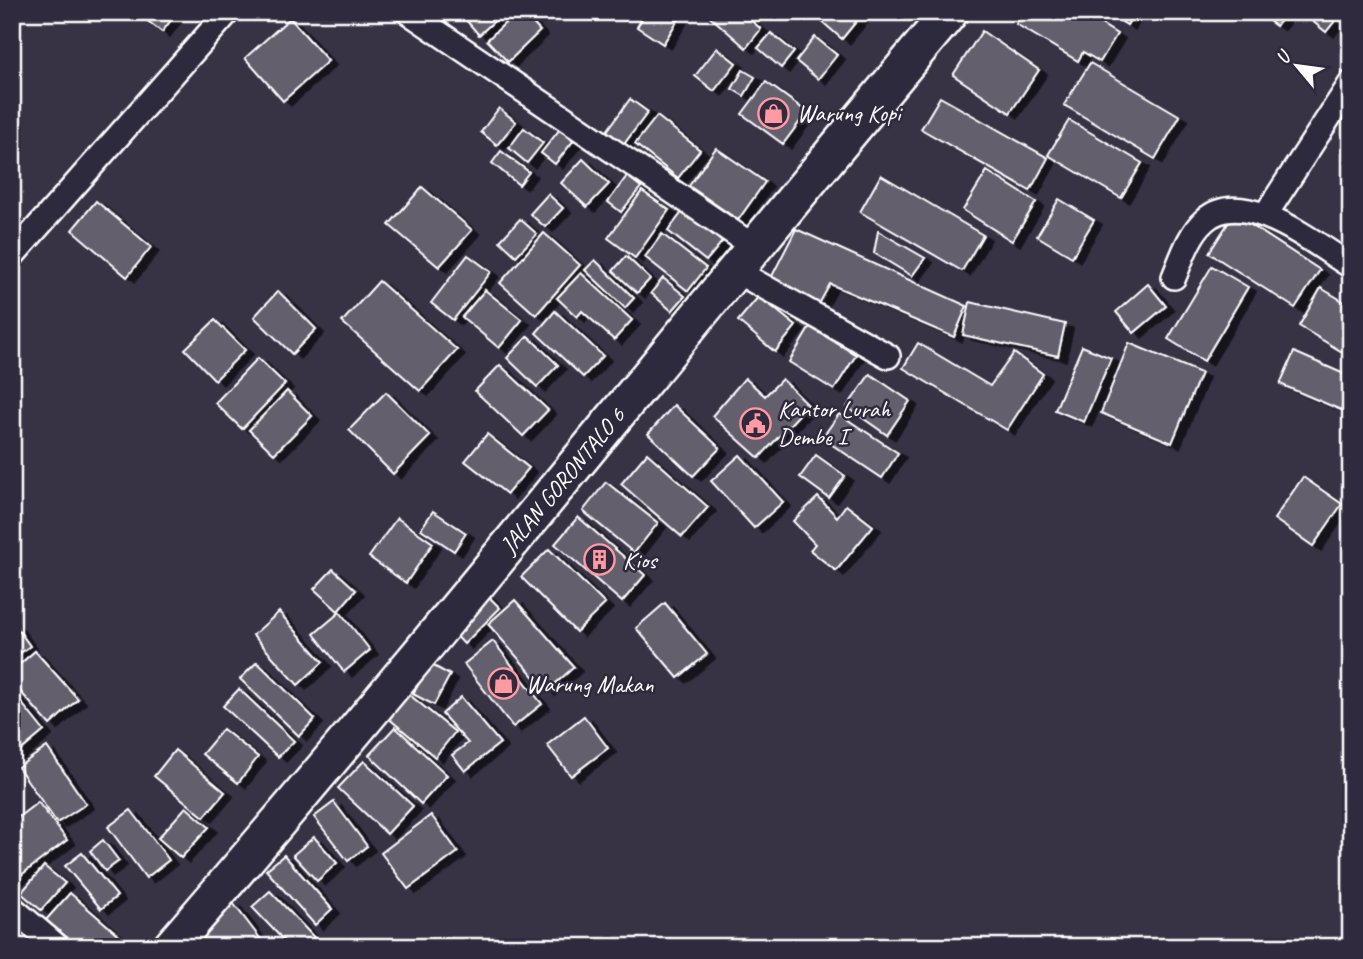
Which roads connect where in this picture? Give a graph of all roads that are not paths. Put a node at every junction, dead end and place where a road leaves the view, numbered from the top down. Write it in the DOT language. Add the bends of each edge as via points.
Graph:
graph roads {
  1 [pos="228,12"];
  2 [pos="408,12"];
  3 [pos="950,12"];
  4 [pos="1351,83"];
  5 [pos="1266,214"];
  6 [pos="12,256"];
  7 [pos="743,258"];
  8 [pos="1351,266"];
  9 [pos="1174,276"];
  10 [pos="888,356"];
  11 [pos="12,908"];
  12 [pos="58,947"];
  13 [pos="171,947"];
  1 -- 6 [label="street"];
  2 -- 7 [label="street"];
  3 -- 7 [label="main road, JALAN GORONTALO 6"];
  4 -- 5 [label="street"];
  5 -- 8 [label="street"];
  5 -- 9 [label="street" via="1224,209 1206,219 1193,234"];
  7 -- 10 [label="street"];
  7 -- 13 [label="main road, JALAN GORONTALO 6" via="606,430"];
  11 -- 12 [label="street"];
}
